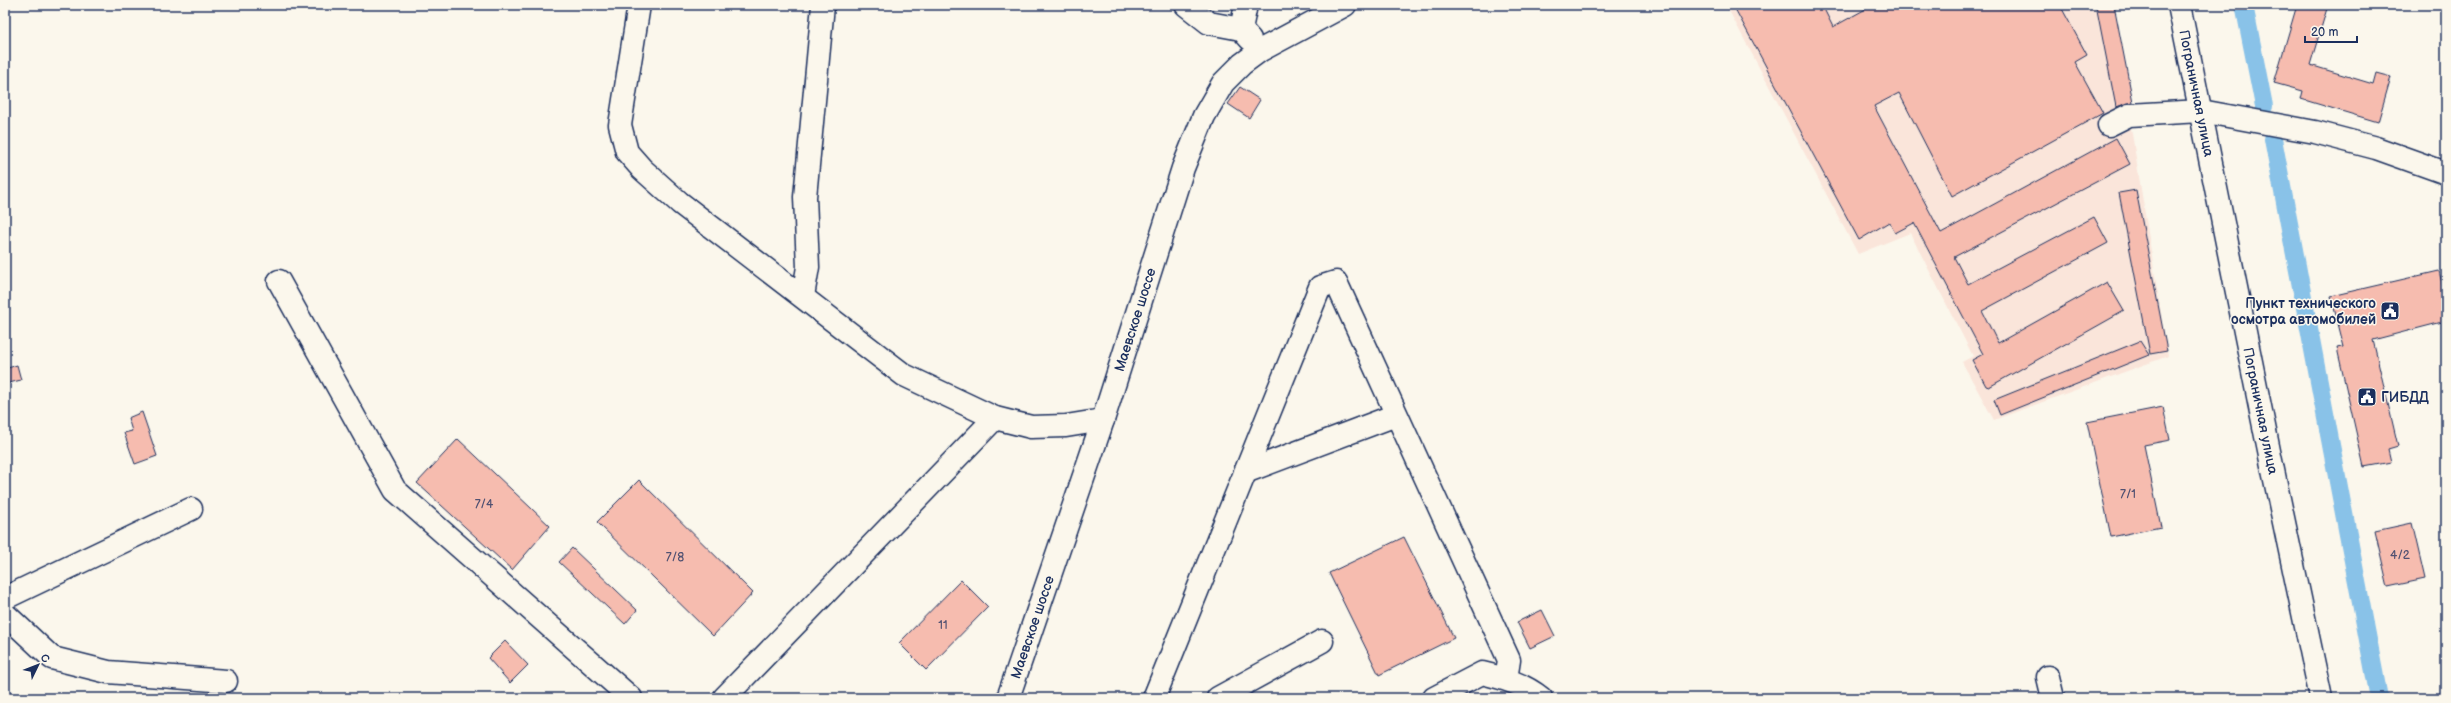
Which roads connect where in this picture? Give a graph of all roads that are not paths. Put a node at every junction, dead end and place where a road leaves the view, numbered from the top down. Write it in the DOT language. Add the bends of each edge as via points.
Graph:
graph roads {
  1 [pos="639,5"];
  2 [pos="823,5"];
  3 [pos="1186,5"];
  4 [pos="1246,5"];
  5 [pos="1345,5"];
  6 [pos="2179,5"];
  7 [pos="1241,29"];
  8 [pos="1261,50"];
  9 [pos="2201,111"];
  10 [pos="2109,125"];
  11 [pos="2446,173"];
  12 [pos="279,281"];
  13 [pos="804,296"];
  14 [pos="1396,415"];
  15 [pos="995,418"];
  16 [pos="1103,420"];
  17 [pos="1245,472"];
  18 [pos="191,509"];
  19 [pos="5,598"];
  20 [pos="5,614"];
  21 [pos="1322,641"];
  22 [pos="2048,677"];
  23 [pos="1506,679"];
  24 [pos="226,681"];
  25 [pos="631,698"];
  26 [pos="724,698"];
  27 [pos="1008,698"];
  28 [pos="1154,698"];
  29 [pos="1218,698"];
  30 [pos="1434,698"];
  31 [pos="1541,698"];
  32 [pos="2053,698"];
  33 [pos="2321,698"];
  1 -- 13 [label="street" via="620,125 627,152 642,169 680,202"];
  2 -- 13 [label="street" via="806,197 808,267"];
  3 -- 7 [label="street" via="1209,23"];
  4 -- 7 [label="street"];
  5 -- 8 [label="street, Маевское шоссе"];
  6 -- 9 [label="street, Пограничная улица"];
  7 -- 8 [label="street"];
  8 -- 16 [label="street, Маевское шоссе" via="1223,83 1204,116 1183,168"];
  9 -- 10 [label="street" via="2129,115"];
  9 -- 11 [label="street" via="2315,132 2376,148"];
  9 -- 33 [label="street, Пограничная улица"];
  12 -- 25 [label="street" via="395,490"];
  13 -- 15 [label="street" via="904,375"];
  14 -- 17 [label="street"];
  14 -- 17 [label="street" via="1336,282 1320,287"];
  14 -- 23 [label="street" via="1509,660"];
  15 -- 16 [label="street" via="1031,427 1066,426"];
  15 -- 26 [label="street"];
  16 -- 27 [label="street, Маевское шоссе"];
  17 -- 28 [label="street"];
  18 -- 19 [label="street"];
  20 -- 24 [label="street" via="52,658 108,672"];
  21 -- 29 [label="street"];
  22 -- 32 [label="street"];
  23 -- 30 [label="street" via="1482,673"];
  23 -- 31 [label="street" via="1531,690"];
}
